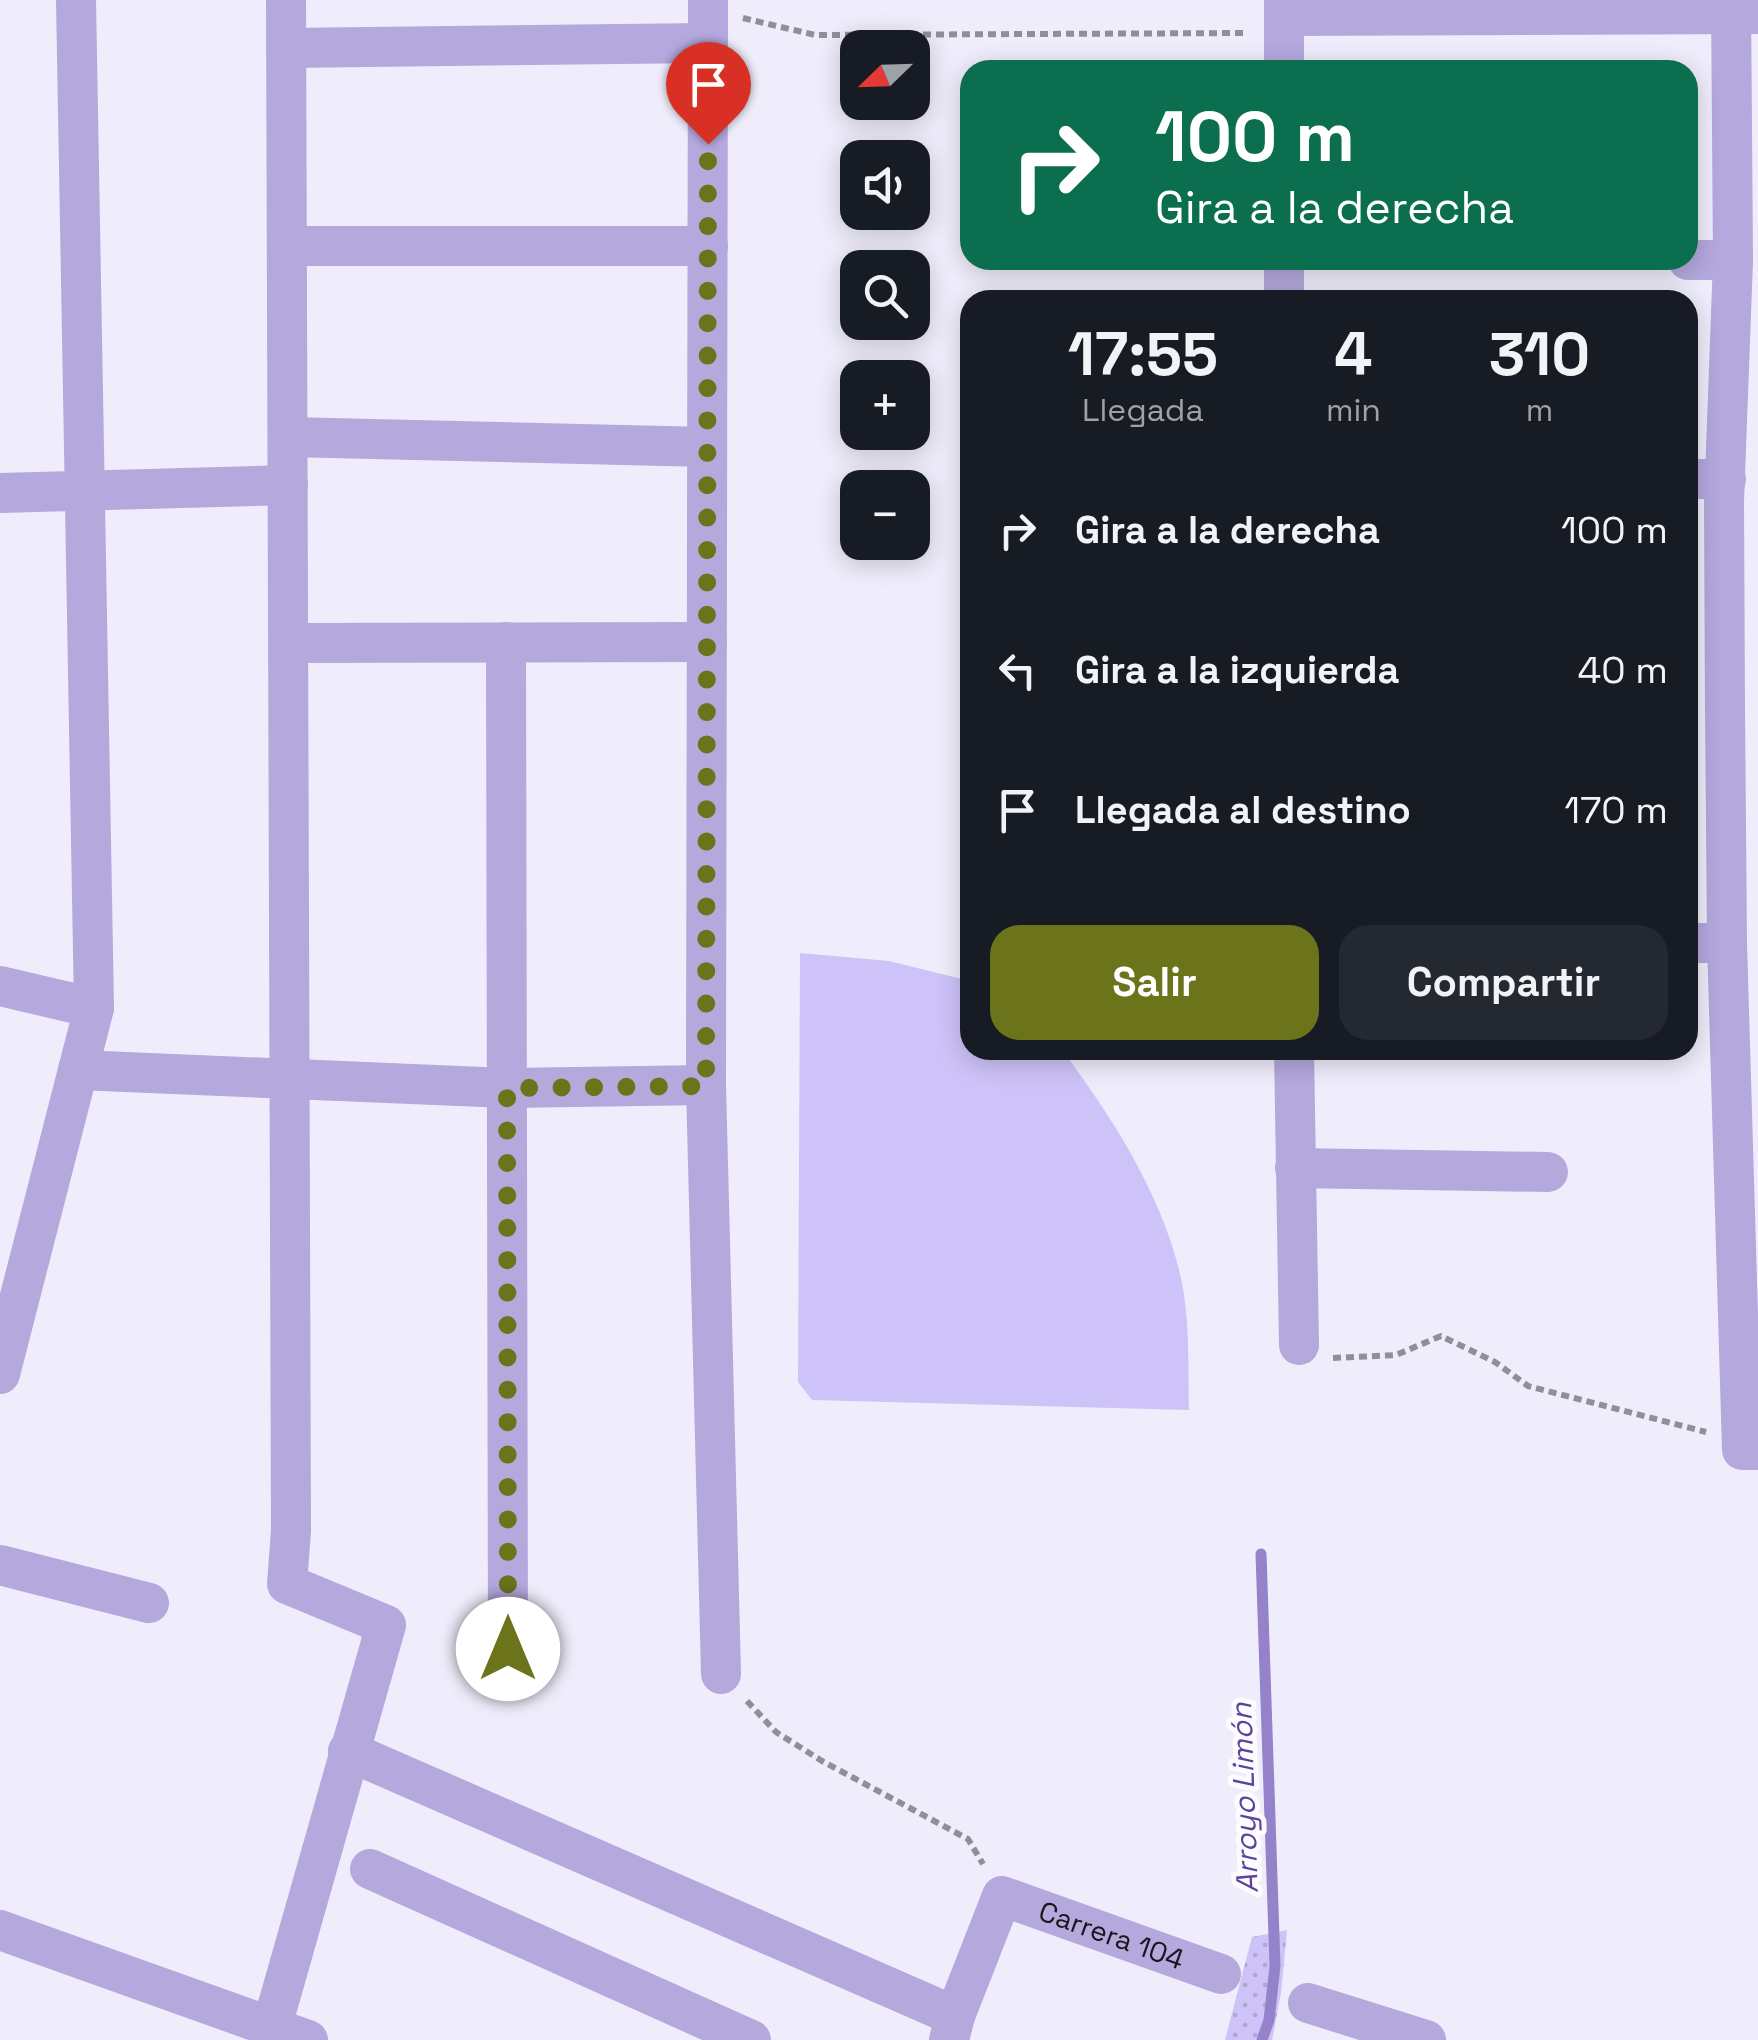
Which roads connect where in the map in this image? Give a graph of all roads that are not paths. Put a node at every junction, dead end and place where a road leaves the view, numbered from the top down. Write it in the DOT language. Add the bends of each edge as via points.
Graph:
graph roads {
  1 [pos="76,0"];
  2 [pos="286,0"];
  3 [pos="1740,9"];
  4 [pos="715,19"];
  5 [pos="1284,30"];
  6 [pos="286,48"];
  7 [pos="287,246"];
  8 [pos="708,246"];
  9 [pos="1698,260"];
  10 [pos="1733,260"];
  11 [pos="288,437"];
  12 [pos="707,447"];
  13 [pos="288,485"];
  14 [pos="87,491"];
  15 [pos="1724,491"];
  16 [pos="0,494"];
  17 [pos="506,642"];
  18 [pos="706,642"];
  19 [pos="289,643"];
  20 [pos="1706,709"];
  21 [pos="1727,943"];
  22 [pos="1698,944"];
  23 [pos="0,986"];
  24 [pos="1744,990"];
  25 [pos="94,1008"];
  26 [pos="1294,1060"];
  27 [pos="78,1070"];
  28 [pos="292,1080"];
  29 [pos="706,1086"];
  30 [pos="507,1088"];
  31 [pos="1295,1168"];
  32 [pos="1548,1172"];
  33 [pos="1299,1344"];
  34 [pos="0,1374"];
  35 [pos="1750,1450"];
  36 [pos="0,1565"];
  37 [pos="148,1603"];
  38 [pos="508,1649"];
  39 [pos="721,1674"];
  40 [pos="348,1751"];
  41 [pos="370,1869"];
  42 [pos="0,1930"];
  43 [pos="1220,1974"];
  44 [pos="1308,2003"];
  45 [pos="952,2028"];
  46 [pos="283,2036"];
  47 [pos="751,2040"];
  48 [pos="1424,2040"];
  1 -- 14 [label="street"];
  2 -- 6 [label="street"];
  3 -- 5 [label="street"];
  3 -- 10 [label="street"];
  4 -- 6 [label="street"];
  4 -- 8 [label="street"];
  6 -- 7 [label="street"];
  7 -- 8 [label="street"];
  7 -- 11 [label="street"];
  8 -- 12 [label="street"];
  9 -- 10 [label="street"];
  10 -- 15 [label="street"];
  11 -- 12 [label="street"];
  11 -- 13 [label="street"];
  12 -- 18 [label="street"];
  13 -- 14 [label="street"];
  13 -- 19 [label="street"];
  14 -- 16 [label="street"];
  14 -- 25 [label="street"];
  15 -- 20 [label="street"];
  17 -- 18 [label="street"];
  17 -- 19 [label="street"];
  17 -- 30 [label="street"];
  18 -- 29 [label="street"];
  19 -- 28 [label="street"];
  20 -- 21 [label="street"];
  21 -- 22 [label="street"];
  21 -- 24 [label="street"];
  23 -- 25 [label="street"];
  24 -- 35 [label="street"];
  25 -- 27 [label="street"];
  26 -- 31 [label="street"];
  27 -- 28 [label="street"];
  27 -- 34 [label="street"];
  28 -- 30 [label="street"];
  28 -- 40 [label="street" via="287,1584 386,1625"];
  29 -- 30 [label="street"];
  29 -- 39 [label="street"];
  30 -- 38 [label="street"];
  31 -- 32 [label="street"];
  31 -- 33 [label="street"];
  36 -- 37 [label="street"];
  40 -- 45 [label="street"];
  40 -- 46 [label="street"];
  41 -- 47 [label="street"];
  42 -- 46 [label="street"];
  43 -- 45 [label="street, Carrera 104" via="1002,1896"];
  44 -- 48 [label="street"];
}
